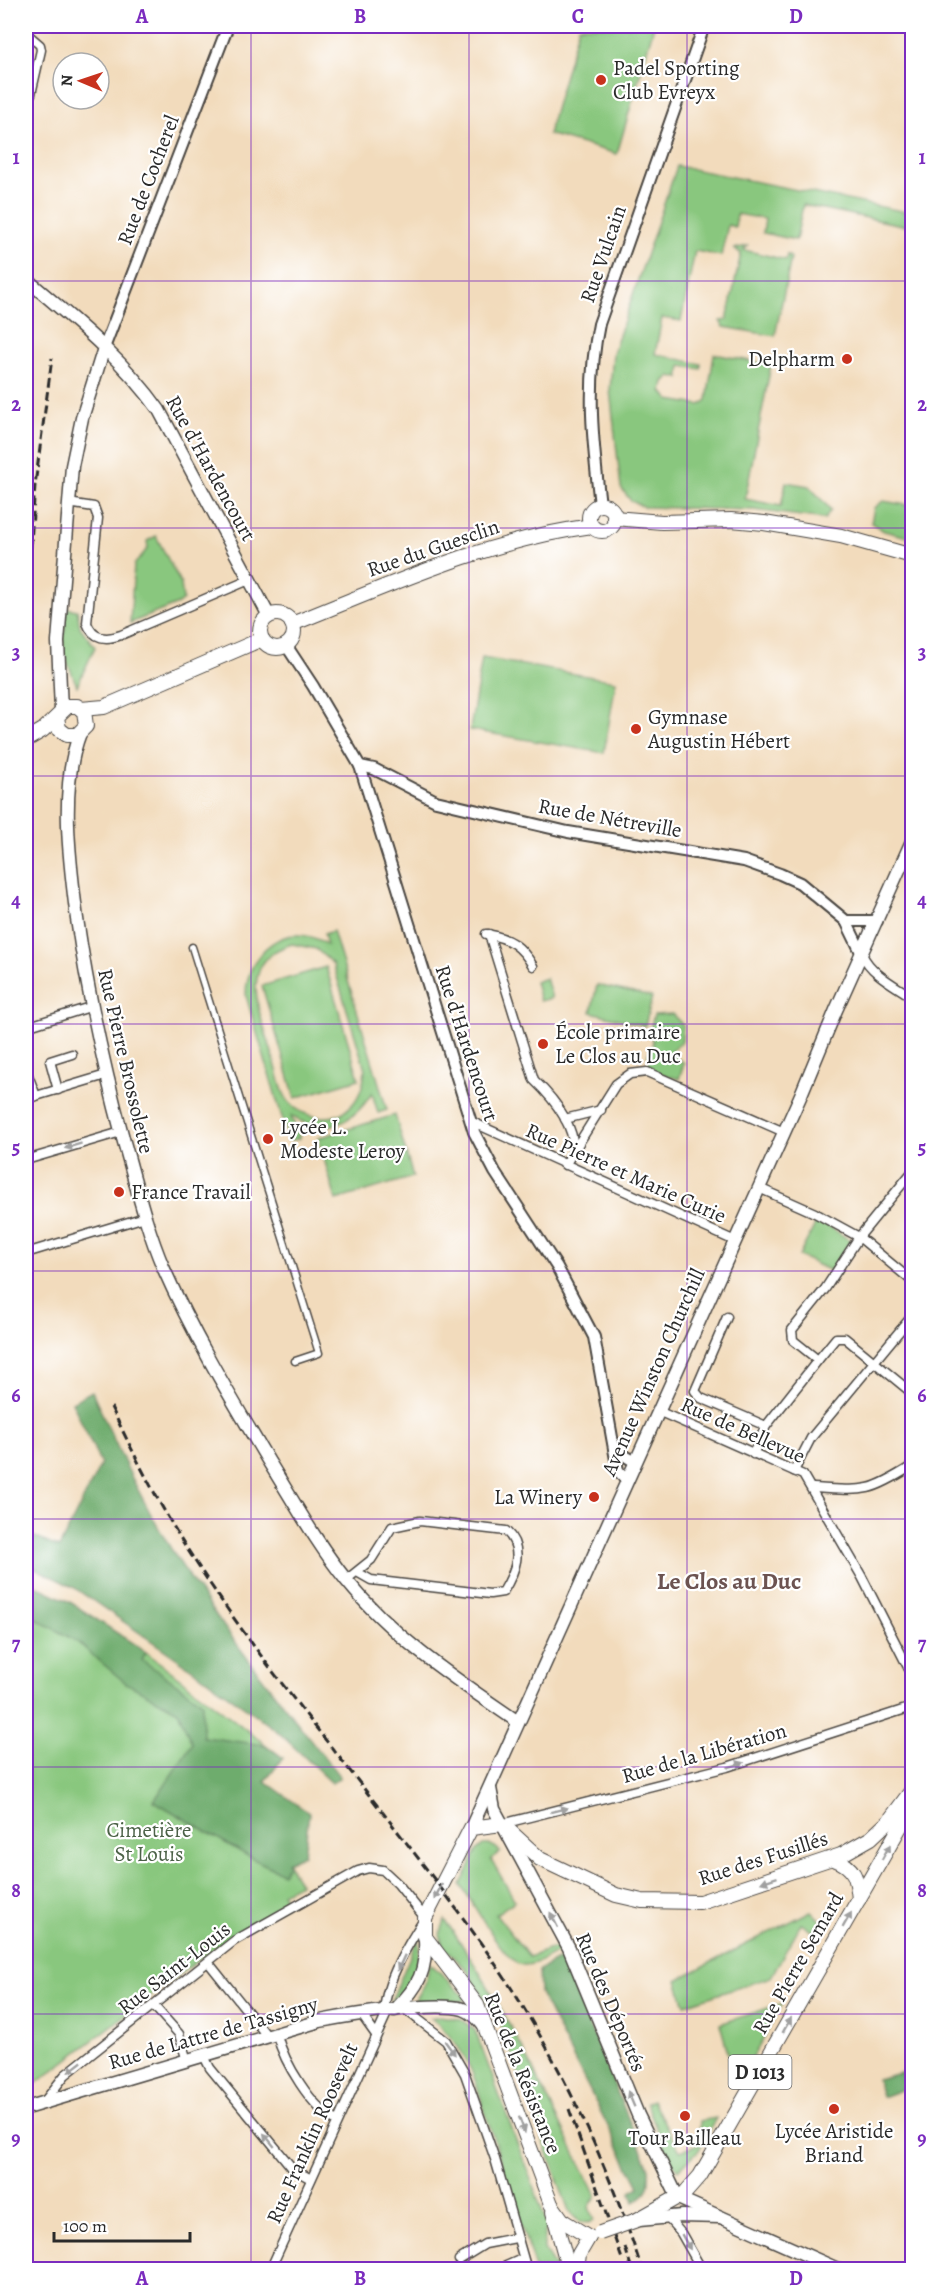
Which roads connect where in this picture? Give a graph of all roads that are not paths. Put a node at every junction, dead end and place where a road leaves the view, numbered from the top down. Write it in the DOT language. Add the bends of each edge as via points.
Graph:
graph roads {
  1 [pos="228,26"];
  2 [pos="704,26"];
  3 [pos="26,33"];
  4 [pos="26,99"];
  5 [pos="26,279"];
  6 [pos="105,348"];
  7 [pos="68,503"];
  8 [pos="600,505"];
  9 [pos="614,518"];
  10 [pos="592,526"];
  11 [pos="912,556"];
  12 [pos="249,580"];
  13 [pos="268,616"];
  14 [pos="292,624"];
  15 [pos="262,639"];
  16 [pos="286,645"];
  17 [pos="59,673"];
  18 [pos="59,714"];
  19 [pos="75,723"];
  20 [pos="34,735"];
  21 [pos="360,766"];
  22 [pos="912,841"];
  23 [pos="846,921"];
  24 [pos="877,921"];
  25 [pos="192,947"];
  26 [pos="862,954"];
  27 [pos="533,966"];
  28 [pos="912,997"];
  29 [pos="90,1007"];
  30 [pos="26,1027"];
  31 [pos="72,1054"];
  32 [pos="26,1070"];
  33 [pos="106,1075"];
  34 [pos="58,1089"];
  35 [pos="36,1096"];
  36 [pos="26,1099"];
  37 [pos="601,1110"];
  38 [pos="565,1119"];
  39 [pos="470,1121"];
  40 [pos="121,1132"];
  41 [pos="784,1132"];
  42 [pos="574,1151"];
  43 [pos="26,1160"];
  44 [pos="565,1165"];
  45 [pos="912,1172"];
  46 [pos="759,1188"];
  47 [pos="145,1217"];
  48 [pos="859,1238"];
  49 [pos="735,1242"];
  50 [pos="26,1253"];
  51 [pos="912,1281"];
  52 [pos="912,1316"];
  53 [pos="727,1317"];
  54 [pos="818,1360"];
  55 [pos="295,1361"];
  56 [pos="875,1362"];
  57 [pos="912,1393"];
  58 [pos="658,1411"];
  59 [pos="766,1425"];
  60 [pos="614,1449"];
  61 [pos="753,1454"];
  62 [pos="635,1462"];
  63 [pos="912,1466"];
  64 [pos="794,1471"];
  65 [pos="627,1481"];
  66 [pos="813,1488"];
  67 [pos="357,1572"];
  68 [pos="346,1580"];
  69 [pos="912,1675"];
  70 [pos="912,1707"];
  71 [pos="518,1722"];
  72 [pos="490,1784"];
  73 [pos="912,1790"];
  74 [pos="912,1806"];
  75 [pos="502,1824"];
  76 [pos="471,1828"];
  77 [pos="834,1859"];
  78 [pos="859,1899"];
  79 [pos="425,1918"];
  80 [pos="425,1937"];
  81 [pos="208,1962"];
  82 [pos="154,2006"];
  83 [pos="393,2011"];
  84 [pos="361,2014"];
  85 [pos="488,2030"];
  86 [pos="376,2035"];
  87 [pos="272,2036"];
  88 [pos="204,2056"];
  89 [pos="187,2061"];
  90 [pos="44,2102"];
  91 [pos="26,2108"];
  92 [pos="337,2121"];
  93 [pos="311,2179"];
  94 [pos="692,2196"];
  95 [pos="678,2198"];
  96 [pos="551,2204"];
  97 [pos="667,2217"];
  98 [pos="724,2218"];
  99 [pos="637,2220"];
  100 [pos="595,2235"];
  101 [pos="516,2238"];
  102 [pos="522,2259"];
  103 [pos="459,2260"];
  104 [pos="811,2264"];
  105 [pos="270,2270"];
  106 [pos="497,2270"];
  107 [pos="526,2270"];
  108 [pos="569,2270"];
  109 [pos="577,2270"];
  110 [pos="702,2270"];
  111 [pos="840,2270"];
  1 -- 6 [label="street, Rue de Cocherel"];
  2 -- 8 [label="street, Rue Vulcain" via="599,324 590,395"];
  3 -- 4 [label="street" via="41,50 31,94"];
  5 -- 6 [label="main road, Rue d'Hardencourt"];
  6 -- 7 [label="main road, Rue Pierre Brossolette" via="82,418"];
  6 -- 12 [label="main road, Rue d'Hardencourt" via="159,410"];
  7 -- 12 [label="street" via="94,507 98,518 87,623 89,630 106,640"];
  7 -- 17 [label="main road, Rue Pierre Brossolette"];
  8 -- 9 [label="main road" via="612,510"];
  8 -- 10 [label="main road" via="590,513"];
  9 -- 10 [label="main road" via="604,530"];
  9 -- 11 [label="main road" via="774,524 841,536"];
  10 -- 14 [label="main road, Rue du Guesclin" via="482,551"];
  12 -- 13 [label="main road, Rue d'Hardencourt"];
  13 -- 14 [label="main road" via="280,616"];
  13 -- 15 [label="main road" via="260,626"];
  14 -- 16 [label="main road" via="293,636"];
  15 -- 16 [label="main road" via="274,647"];
  15 -- 19 [label="main road" via="104,706"];
  16 -- 21 [label="street, Rue d'Hardencourt"];
  17 -- 18 [label="main road, Rue Pierre Brossolette"];
  17 -- 19 [label="main road, Rue Pierre Brossolette"];
  18 -- 19 [label="main road"];
  18 -- 19 [label="main road"];
  18 -- 20 [label="main road"];
  19 -- 20 [label="main road"];
  19 -- 29 [label="main road, Rue Pierre Brossolette" via="68,818"];
  21 -- 23 [label="street, Rue de Nétreville" via="436,801 506,819 744,861 800,883"];
  21 -- 39 [label="street, Rue d'Hardencourt"];
  22 -- 24 [label="main road, Avenue Winston Churchill"];
  23 -- 24 [label="street"];
  23 -- 26 [label="street, Rue de Nétreville"];
  24 -- 26 [label="main road, Avenue Winston Churchill"];
  25 -- 55 [label="street" via="319,1353"];
  26 -- 28 [label="street" via="875,971"];
  26 -- 41 [label="main road, Avenue Winston Churchill"];
  27 -- 38 [label="street" via="521,947 509,939 487,934 534,1080 552,1096"];
  29 -- 30 [label="street"];
  29 -- 33 [label="main road, Rue Pierre Brossolette"];
  31 -- 34 [label="street" via="50,1061"];
  32 -- 35 [label="street"];
  33 -- 34 [label="street"];
  33 -- 40 [label="main road, Rue Pierre Brossolette"];
  34 -- 35 [label="street"];
  35 -- 36 [label="street"];
  37 -- 38 [label="street"];
  37 -- 41 [label="street" via="616,1084 630,1074 647,1072"];
  37 -- 42 [label="street"];
  38 -- 42 [label="street"];
  39 -- 44 [label="street, Rue Pierre et Marie Curie"];
  39 -- 60 [label="street, Rue d'Hardencourt" via="484,1154 557,1268 594,1337"];
  40 -- 43 [label="street, one-way"];
  40 -- 47 [label="main road, Rue Pierre Brossolette"];
  41 -- 46 [label="main road, Avenue Winston Churchill"];
  42 -- 44 [label="street"];
  44 -- 49 [label="street, Rue Pierre et Marie Curie"];
  45 -- 48 [label="street"];
  46 -- 48 [label="street"];
  46 -- 49 [label="main road, Avenue Winston Churchill"];
  47 -- 50 [label="street"];
  47 -- 68 [label="main road, Rue Pierre Brossolette" via="199,1343 299,1510"];
  48 -- 51 [label="street"];
  48 -- 54 [label="street" via="792,1330 793,1340"];
  49 -- 58 [label="main road, Avenue Winston Churchill"];
  52 -- 56 [label="street"];
  53 -- 59 [label="street" via="695,1391 701,1398"];
  54 -- 56 [label="street" via="836,1338 845,1338"];
  54 -- 59 [label="street"];
  56 -- 57 [label="street"];
  56 -- 64 [label="street" via="811,1438"];
  58 -- 61 [label="street, Rue de Bellevue"];
  58 -- 62 [label="main road, Avenue Winston Churchill"];
  59 -- 61 [label="street"];
  60 -- 62 [label="street"];
  60 -- 65 [label="street, Rue d'Hardencourt" via="618,1471"];
  61 -- 64 [label="street, Rue de Bellevue"];
  62 -- 65 [label="main road, Avenue Winston Churchill"];
  63 -- 66 [label="street" via="865,1491"];
  64 -- 66 [label="street, Rue de Bellevue" via="803,1475"];
  65 -- 71 [label="main road, Avenue Winston Churchill"];
  66 -- 69 [label="street, Rue de Bellevue"];
  67 -- 67 [label="street" via="371,1560 392,1527 420,1521 506,1531 517,1544 517,1560 503,1592 490,1594 371,1580"];
  67 -- 68 [label="street"];
  68 -- 71 [label="main road, Rue Pierre Brossolette" via="404,1640"];
  75 -- 70 [label="street, Rue de la Libération, one-way" via="727,1767"];
  71 -- 72 [label="main road, Avenue Winston Churchill"];
  72 -- 75 [label="main road, Rue des Déportés" via="490,1798"];
  72 -- 76 [label="main road, Avenue Winston Churchill"];
  73 -- 77 [label="main road, Rue des Fusillés" via="872,1838"];
  78 -- 74 [label="main road, Rue Pierre Semard / D 1013, one-way"];
  75 -- 76 [label="main road"];
  77 -- 75 [label="main road, Rue des Fusillés, one-way" via="700,1902 642,1901 616,1895 540,1859"];
  95 -- 75 [label="main road, Rue des Déportés, one-way" via="638,2115 573,1958"];
  76 -- 79 [label="main road, Avenue Winston Churchill, one-way"];
  77 -- 78 [label="main road" via="850,1866 856,1876"];
  94 -- 78 [label="main road, Rue Pierre Semard / D 1013, one-way"];
  79 -- 80 [label="main road"];
  79 -- 81 [label="street, Rue Saint-Louis" via="383,1870 369,1868 322,1890 234,1941"];
  79 -- 83 [label="street, Rue Franklin Roosevelt, one-way" via="412,1937 385,1998"];
  80 -- 83 [label="main road" via="422,1974 415,1989"];
  80 -- 85 [label="main road, Rue de la Résistance" via="468,1991"];
  81 -- 82 [label="street, Rue Saint-Louis"];
  81 -- 87 [label="street"];
  82 -- 89 [label="street" via="179,2034"];
  82 -- 90 [label="street, Rue Saint-Louis, one-way" via="65,2075"];
  83 -- 84 [label="main road, Rue de Lattre de Tassigny"];
  83 -- 85 [label="main road, Rue de Lattre de Tassigny" via="463,2009"];
  83 -- 86 [label="street, Rue Franklin Roosevelt"];
  83 -- 101 [label="street, one-way" via="446,2041 460,2064 495,2158"];
  84 -- 86 [label="street"];
  84 -- 87 [label="main road, Rue de Lattre de Tassigny" via="320,2021"];
  85 -- 96 [label="main road, Rue de la Résistance, one-way"];
  86 -- 92 [label="street, Rue Franklin Roosevelt"];
  87 -- 88 [label="main road, Rue de Lattre de Tassigny"];
  87 -- 92 [label="street" via="286,2062 326,2115"];
  88 -- 89 [label="main road, Rue de Lattre de Tassigny"];
  93 -- 88 [label="street, one-way" via="293,2169"];
  89 -- 90 [label="main road, Rue de Lattre de Tassigny"];
  90 -- 91 [label="main road, Rue de Lattre de Tassigny"];
  92 -- 93 [label="street, Rue Franklin Roosevelt"];
  93 -- 105 [label="street, Rue Franklin Roosevelt"];
  94 -- 95 [label="main road, Rue Pierre Semard / D 1013"];
  94 -- 98 [label="main road"];
  95 -- 99 [label="main road, D 1013"];
  96 -- 100 [label="main road, Rue de la Résistance" via="563,2221"];
  96 -- 108 [label="main road"];
  97 -- 98 [label="main road"];
  97 -- 99 [label="main road"];
  97 -- 110 [label="street, one-way"];
  98 -- 104 [label="main road"];
  99 -- 100 [label="main road, D 1013, bridge"];
  100 -- 109 [label="main road" via="579,2254"];
  101 -- 102 [label="street"];
  101 -- 103 [label="street" via="485,2244"];
  102 -- 106 [label="street"];
  102 -- 107 [label="street"];
  104 -- 111 [label="main road"];
}
